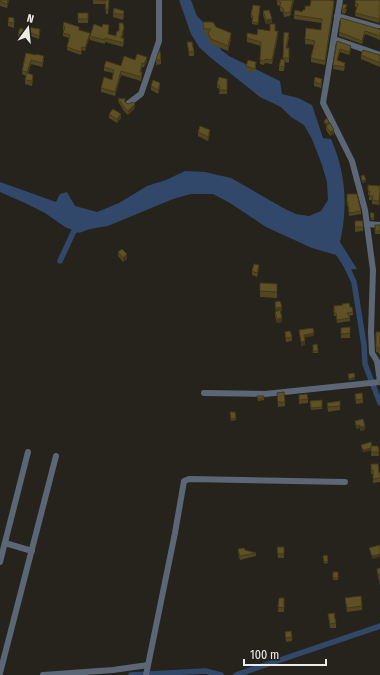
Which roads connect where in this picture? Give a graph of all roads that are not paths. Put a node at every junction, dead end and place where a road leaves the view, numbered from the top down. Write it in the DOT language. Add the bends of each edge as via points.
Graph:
graph roads {
  1 [pos="159,0"];
  2 [pos="338,1"];
  3 [pos="337,16"];
  4 [pos="380,28"];
  5 [pos="334,39"];
  6 [pos="380,55"];
  7 [pos="129,103"];
  8 [pos="367,224"];
  9 [pos="380,225"];
  10 [pos="380,382"];
  11 [pos="204,393"];
  12 [pos="28,452"];
  13 [pos="56,456"];
  14 [pos="345,482"];
  15 [pos="5,544"];
  16 [pos="32,551"];
  17 [pos="0,562"];
  18 [pos="148,665"];
  19 [pos="0,673"];
  20 [pos="43,675"];
  21 [pos="146,675"];
  1 -- 7 [label="street" via="160,41 141,94"];
  2 -- 3 [label="street"];
  3 -- 4 [label="street"];
  3 -- 5 [label="street"];
  5 -- 6 [label="street"];
  5 -- 8 [label="street" via="323,103 352,161"];
  8 -- 9 [label="street"];
  8 -- 10 [label="street" via="373,270 370,332"];
  10 -- 11 [label="street" via="265,394"];
  12 -- 15 [label="street"];
  13 -- 16 [label="street"];
  14 -- 18 [label="street" via="189,479 184,481"];
  15 -- 16 [label="street"];
  15 -- 17 [label="street"];
  16 -- 19 [label="street"];
  18 -- 20 [label="street"];
  18 -- 21 [label="street"];
}
